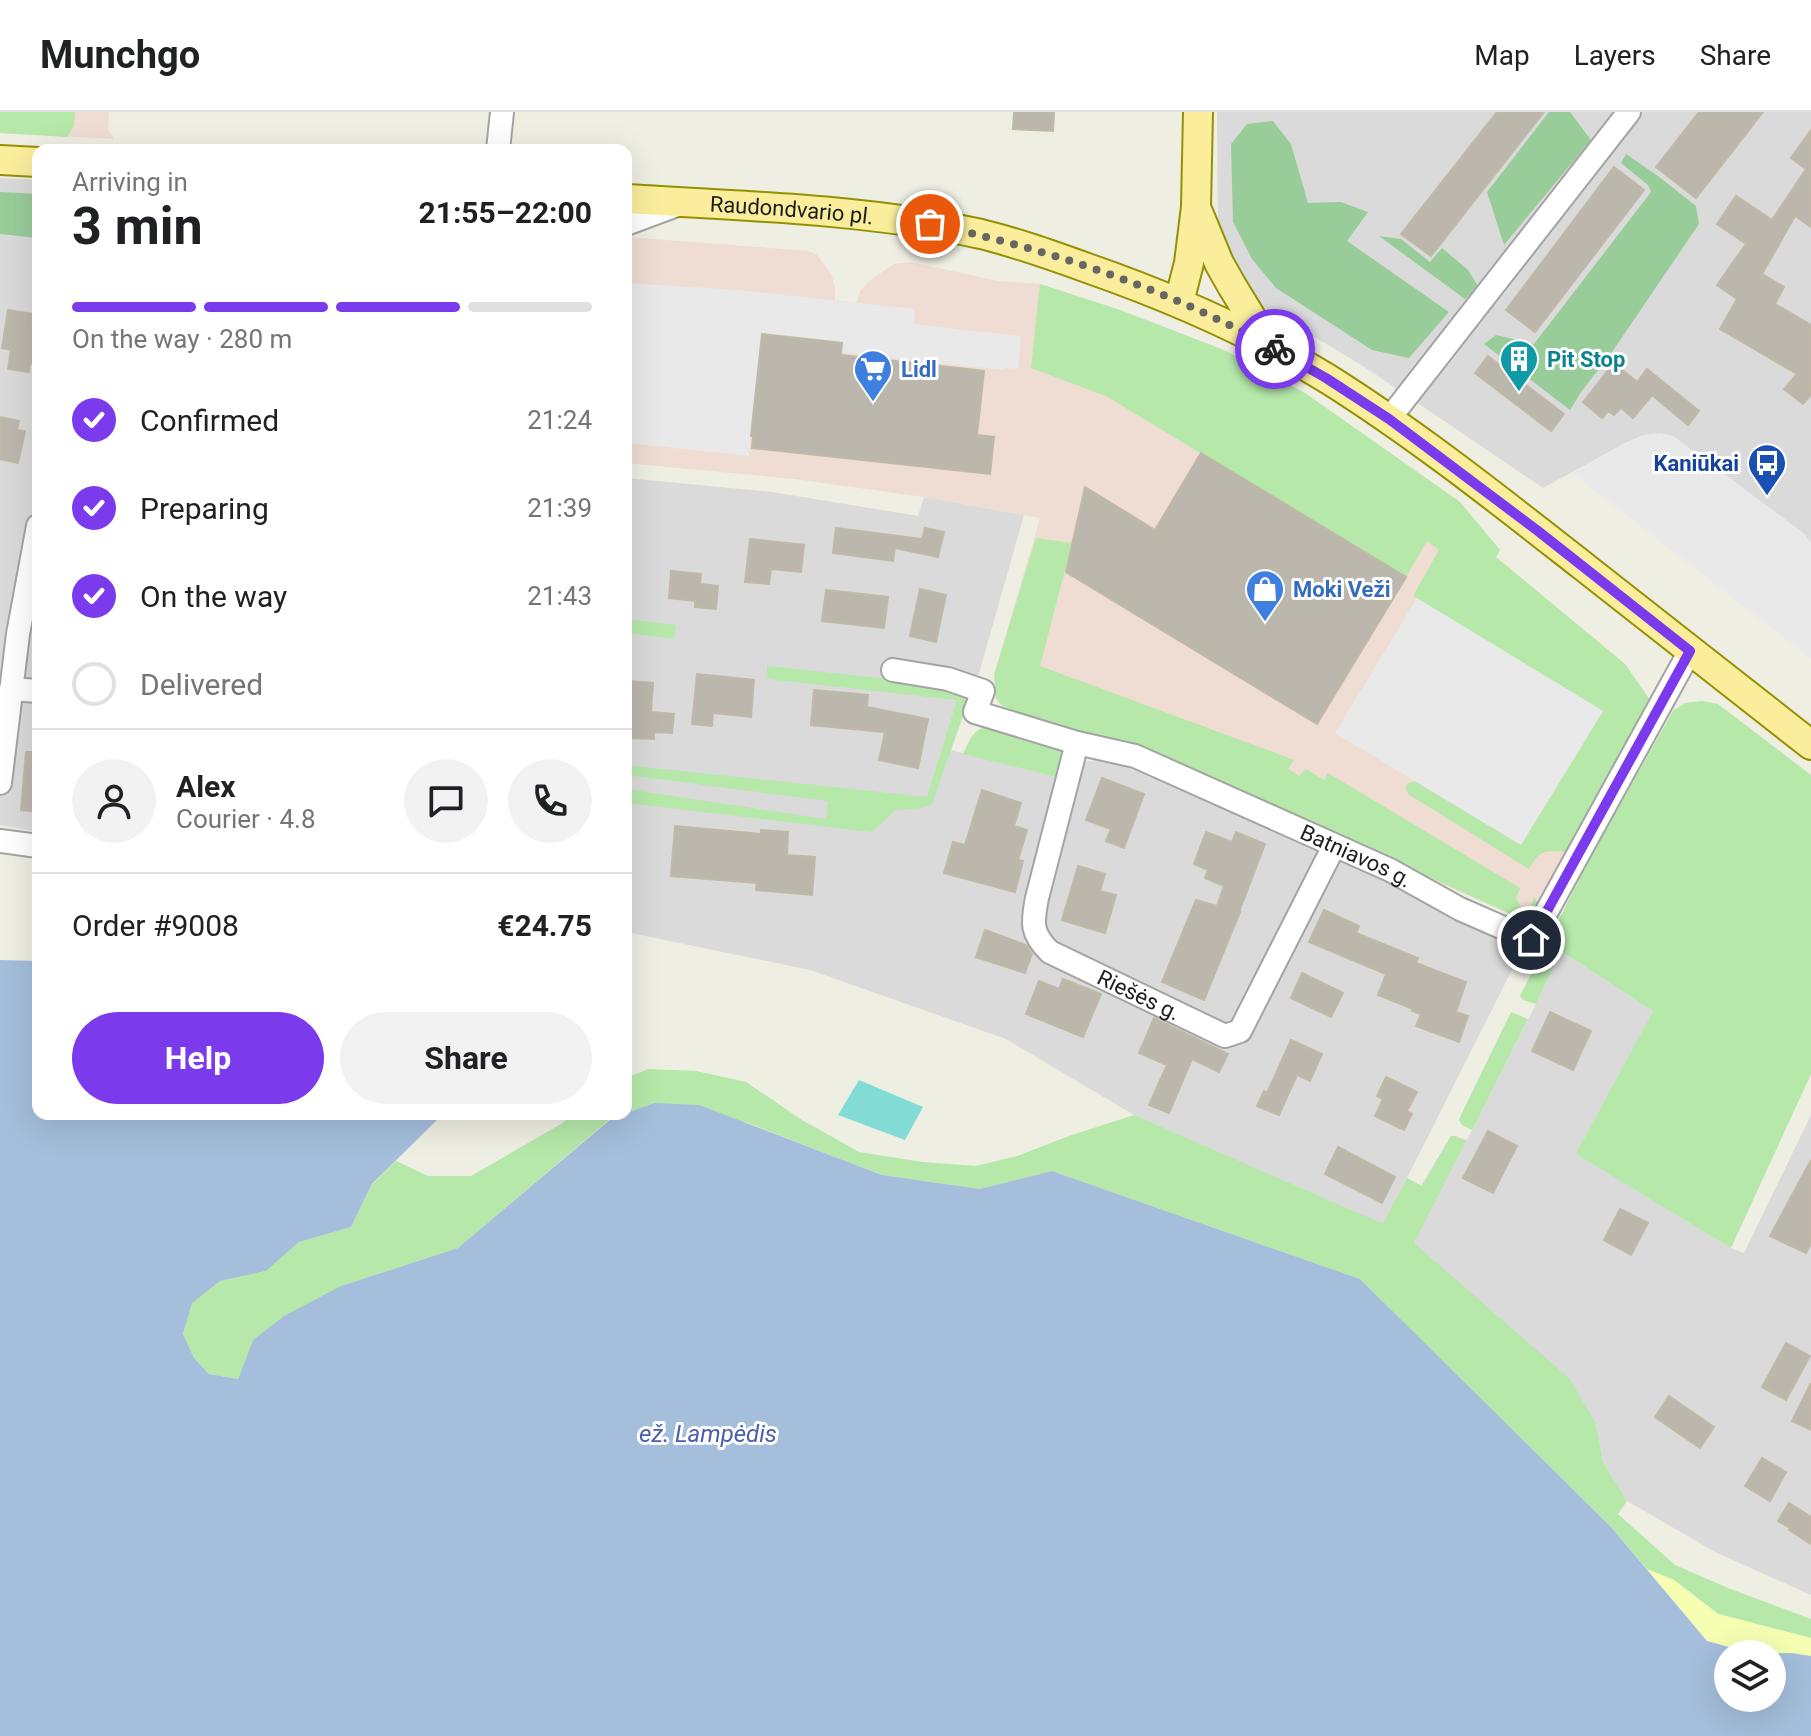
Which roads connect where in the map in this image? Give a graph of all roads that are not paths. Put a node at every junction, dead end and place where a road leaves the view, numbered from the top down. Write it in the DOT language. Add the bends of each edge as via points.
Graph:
graph roads {
  1 [pos="502,112"];
  2 [pos="1198,112"];
  3 [pos="1629,112"];
  4 [pos="499,144"];
  5 [pos="0,160"];
  6 [pos="32,162"];
  7 [pos="632,199"];
  8 [pos="683,203"];
  9 [pos="1196,207"];
  10 [pos="632,222"];
  11 [pos="1179,302"];
  12 [pos="1268,345"];
  13 [pos="1389,419"];
  14 [pos="32,558"];
  15 [pos="1690,651"];
  16 [pos="893,670"];
  17 [pos="11,689"];
  18 [pos="32,691"];
  19 [pos="1077,743"];
  20 [pos="1811,745"];
  21 [pos="0,783"];
  22 [pos="0,841"];
  23 [pos="32,845"];
  24 [pos="1334,846"];
  1 -- 4 [label="street"];
  2 -- 9 [label="main road"];
  3 -- 13 [label="street"];
  5 -- 6 [label="main road"];
  7 -- 8 [label="main road, Raudondvario pl."];
  8 -- 10 [label="street"];
  8 -- 11 [label="main road, Raudondvario pl." via="930,224 1037,250"];
  9 -- 11 [label="main road"];
  9 -- 12 [label="main road" via="1219,263"];
  11 -- 12 [label="main road, Raudondvario pl."];
  12 -- 13 [label="main road, Raudondvario pl."];
  13 -- 15 [label="main road, Raudondvario pl."];
  14 -- 17 [label="street"];
  15 -- 20 [label="main road, Raudondvario pl."];
  15 -- 24 [label="street, Batniavos g." via="1531,940"];
  16 -- 19 [label="street, Batniavos g." via="983,691 975,712"];
  17 -- 18 [label="street"];
  17 -- 21 [label="street"];
  19 -- 24 [label="street, Batniavos g." via="1135,756"];
  19 -- 24 [label="street, Riešės g." via="1037,898 1033,919 1038,941 1050,952 1225,1036 1240,1031"];
  22 -- 23 [label="street"];
}
